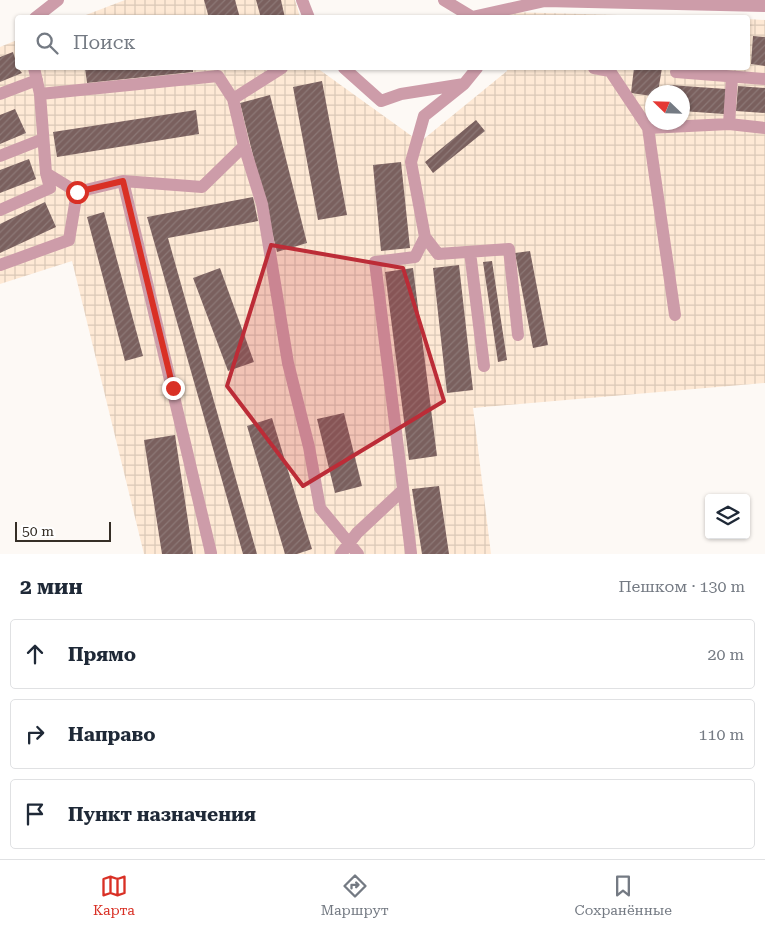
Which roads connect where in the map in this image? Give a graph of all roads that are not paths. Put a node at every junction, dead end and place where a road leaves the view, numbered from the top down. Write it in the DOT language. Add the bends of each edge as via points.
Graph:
graph roads {
  1 [pos="58,0"];
  2 [pos="302,0"];
  3 [pos="444,0"];
  4 [pos="545,0"];
  5 [pos="765,6"];
  6 [pos="39,15"];
  7 [pos="308,15"];
  8 [pos="470,15"];
  9 [pos="481,15"];
  10 [pos="279,70"];
  11 [pos="346,70"];
  12 [pos="475,70"];
  13 [pos="605,70"];
  14 [pos="676,72"];
  15 [pos="35,74"];
  16 [pos="732,77"];
  17 [pos="765,79"];
  18 [pos="464,84"];
  19 [pos="0,94"];
  20 [pos="40,94"];
  21 [pos="233,99"];
  22 [pos="645,124"];
  23 [pos="729,124"];
  24 [pos="690,126"];
  25 [pos="765,128"];
  26 [pos="648,130"];
  27 [pos="43,139"];
  28 [pos="244,146"];
  29 [pos="0,156"];
  30 [pos="46,173"];
  31 [pos="123,181"];
  32 [pos="77,192"];
  33 [pos="0,210"];
  34 [pos="424,237"];
  35 [pos="470,252"];
  36 [pos="0,265"];
  37 [pos="675,315"];
  38 [pos="518,335"];
  39 [pos="484,366"];
  40 [pos="403,490"];
  41 [pos="350,543"];
  42 [pos="211,553"];
  43 [pos="411,553"];
  44 [pos="341,554"];
  45 [pos="358,554"];
  1 -- 6 [label="street"];
  2 -- 7 [label="street"];
  3 -- 8 [label="street"];
  4 -- 5 [label="street"];
  4 -- 9 [label="street"];
  10 -- 21 [label="street"];
  11 -- 18 [label="street" via="381,101 401,94"];
  12 -- 18 [label="street"];
  13 -- 22 [label="street" via="610,71"];
  14 -- 16 [label="street"];
  15 -- 19 [label="street"];
  15 -- 20 [label="street"];
  16 -- 17 [label="street"];
  16 -- 23 [label="street"];
  18 -- 34 [label="street" via="424,116 411,162"];
  20 -- 21 [label="street" via="218,76"];
  20 -- 27 [label="street"];
  21 -- 28 [label="street"];
  23 -- 24 [label="street"];
  23 -- 25 [label="street"];
  26 -- 37 [label="street"];
  27 -- 29 [label="street"];
  27 -- 30 [label="street"];
  28 -- 31 [label="street" via="202,186"];
  28 -- 41 [label="street" via="262,204 288,363 320,508"];
  30 -- 32 [label="street"];
  30 -- 33 [label="street" via="50,188"];
  31 -- 32 [label="street"];
  31 -- 42 [label="street"];
  32 -- 36 [label="street" via="69,240"];
  34 -- 35 [label="street" via="438,254"];
  34 -- 40 [label="street" via="415,257 375,262"];
  35 -- 38 [label="street" via="509,249"];
  35 -- 39 [label="street"];
  40 -- 41 [label="street"];
  40 -- 43 [label="street"];
  41 -- 44 [label="street"];
  41 -- 45 [label="street"];
}
